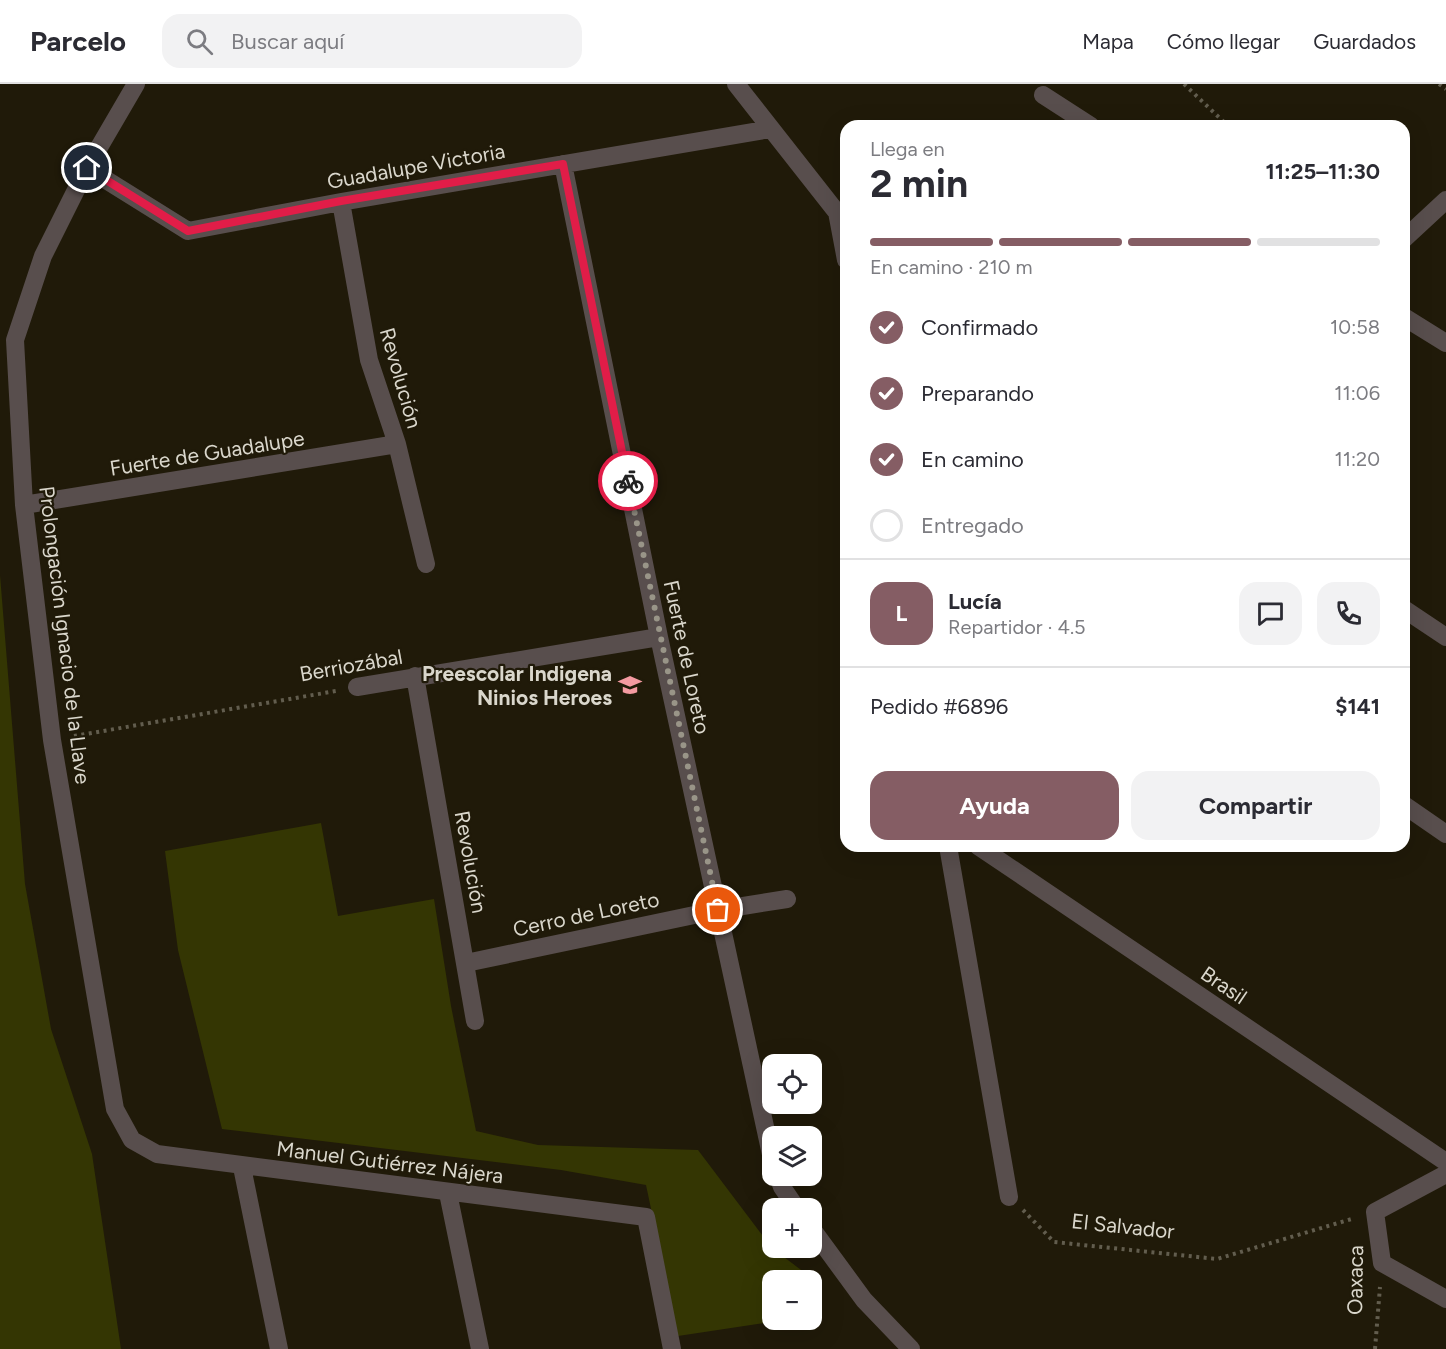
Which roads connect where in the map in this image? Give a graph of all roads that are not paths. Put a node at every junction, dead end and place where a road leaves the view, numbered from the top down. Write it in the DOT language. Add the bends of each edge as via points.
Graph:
graph roads {
  1 [pos="136,84"];
  2 [pos="736,84"];
  3 [pos="1043,95"];
  4 [pos="1082,120"];
  5 [pos="770,129"];
  6 [pos="563,164"];
  7 [pos="87,168"];
  8 [pos="1446,200"];
  9 [pos="341,201"];
  10 [pos="840,216"];
  11 [pos="1410,233"];
  12 [pos="1410,321"];
  13 [pos="1446,343"];
  14 [pos="397,444"];
  15 [pos="24,505"];
  16 [pos="426,564"];
  17 [pos="1410,613"];
  18 [pos="659,637"];
  19 [pos="1446,637"];
  20 [pos="415,676"];
  21 [pos="357,687"];
  22 [pos="1410,808"];
  23 [pos="1446,834"];
  24 [pos="949,852"];
  25 [pos="987,852"];
  26 [pos="787,899"];
  27 [pos="718,910"];
  28 [pos="466,963"];
  29 [pos="475,1021"];
  30 [pos="765,1126"];
  31 [pos="132,1140"];
  32 [pos="1446,1162"];
  33 [pos="242,1167"];
  34 [pos="1446,1174"];
  35 [pos="448,1192"];
  36 [pos="1009,1197"];
  37 [pos="822,1243"];
  38 [pos="1446,1299"];
  39 [pos="279,1349"];
  40 [pos="480,1349"];
  41 [pos="672,1349"];
  42 [pos="911,1349"];
  1 -- 7 [label="street, Prolongación Ignacio de la Llave"];
  2 -- 5 [label="street"];
  3 -- 4 [label="street"];
  5 -- 6 [label="street, Guadalupe Victoria"];
  5 -- 10 [label="street"];
  6 -- 9 [label="street, Guadalupe Victoria"];
  6 -- 18 [label="street, Fuerte de Loreto"];
  7 -- 9 [label="street, Guadalupe Victoria" via="188,231"];
  7 -- 15 [label="street, Prolongación Ignacio de la Llave" via="43,256 15,340"];
  8 -- 11 [label="street"];
  9 -- 14 [label="street, Revolución" via="369,360"];
  12 -- 13 [label="street"];
  14 -- 15 [label="street, Fuerte de Guadalupe"];
  14 -- 16 [label="street, Revolución"];
  15 -- 31 [label="street, Prolongación Ignacio de la Llave" via="52,740 115,1109"];
  17 -- 19 [label="street"];
  18 -- 20 [label="street, Berriozábal"];
  18 -- 27 [label="street, Fuerte de Loreto"];
  20 -- 21 [label="street, Berriozábal"];
  20 -- 28 [label="street, Revolución"];
  22 -- 23 [label="street"];
  24 -- 36 [label="street"];
  25 -- 32 [label="street, Brasil"];
  26 -- 27 [label="street, Cerro de Loreto"];
  27 -- 28 [label="street, Cerro de Loreto"];
  27 -- 30 [label="street, Fuerte de Loreto"];
  28 -- 29 [label="street, Revolución"];
  31 -- 33 [label="street, Manuel Gutiérrez Nájera" via="156,1154"];
  33 -- 35 [label="street, Manuel Gutiérrez Nájera"];
  33 -- 39 [label="street"];
  34 -- 38 [label="street, Oaxaca" via="1375,1212 1382,1263"];
  35 -- 40 [label="street"];
  35 -- 41 [label="street, Manuel Gutiérrez Nájera" via="646,1217"];
  37 -- 42 [label="street" via="864,1300"];
}
